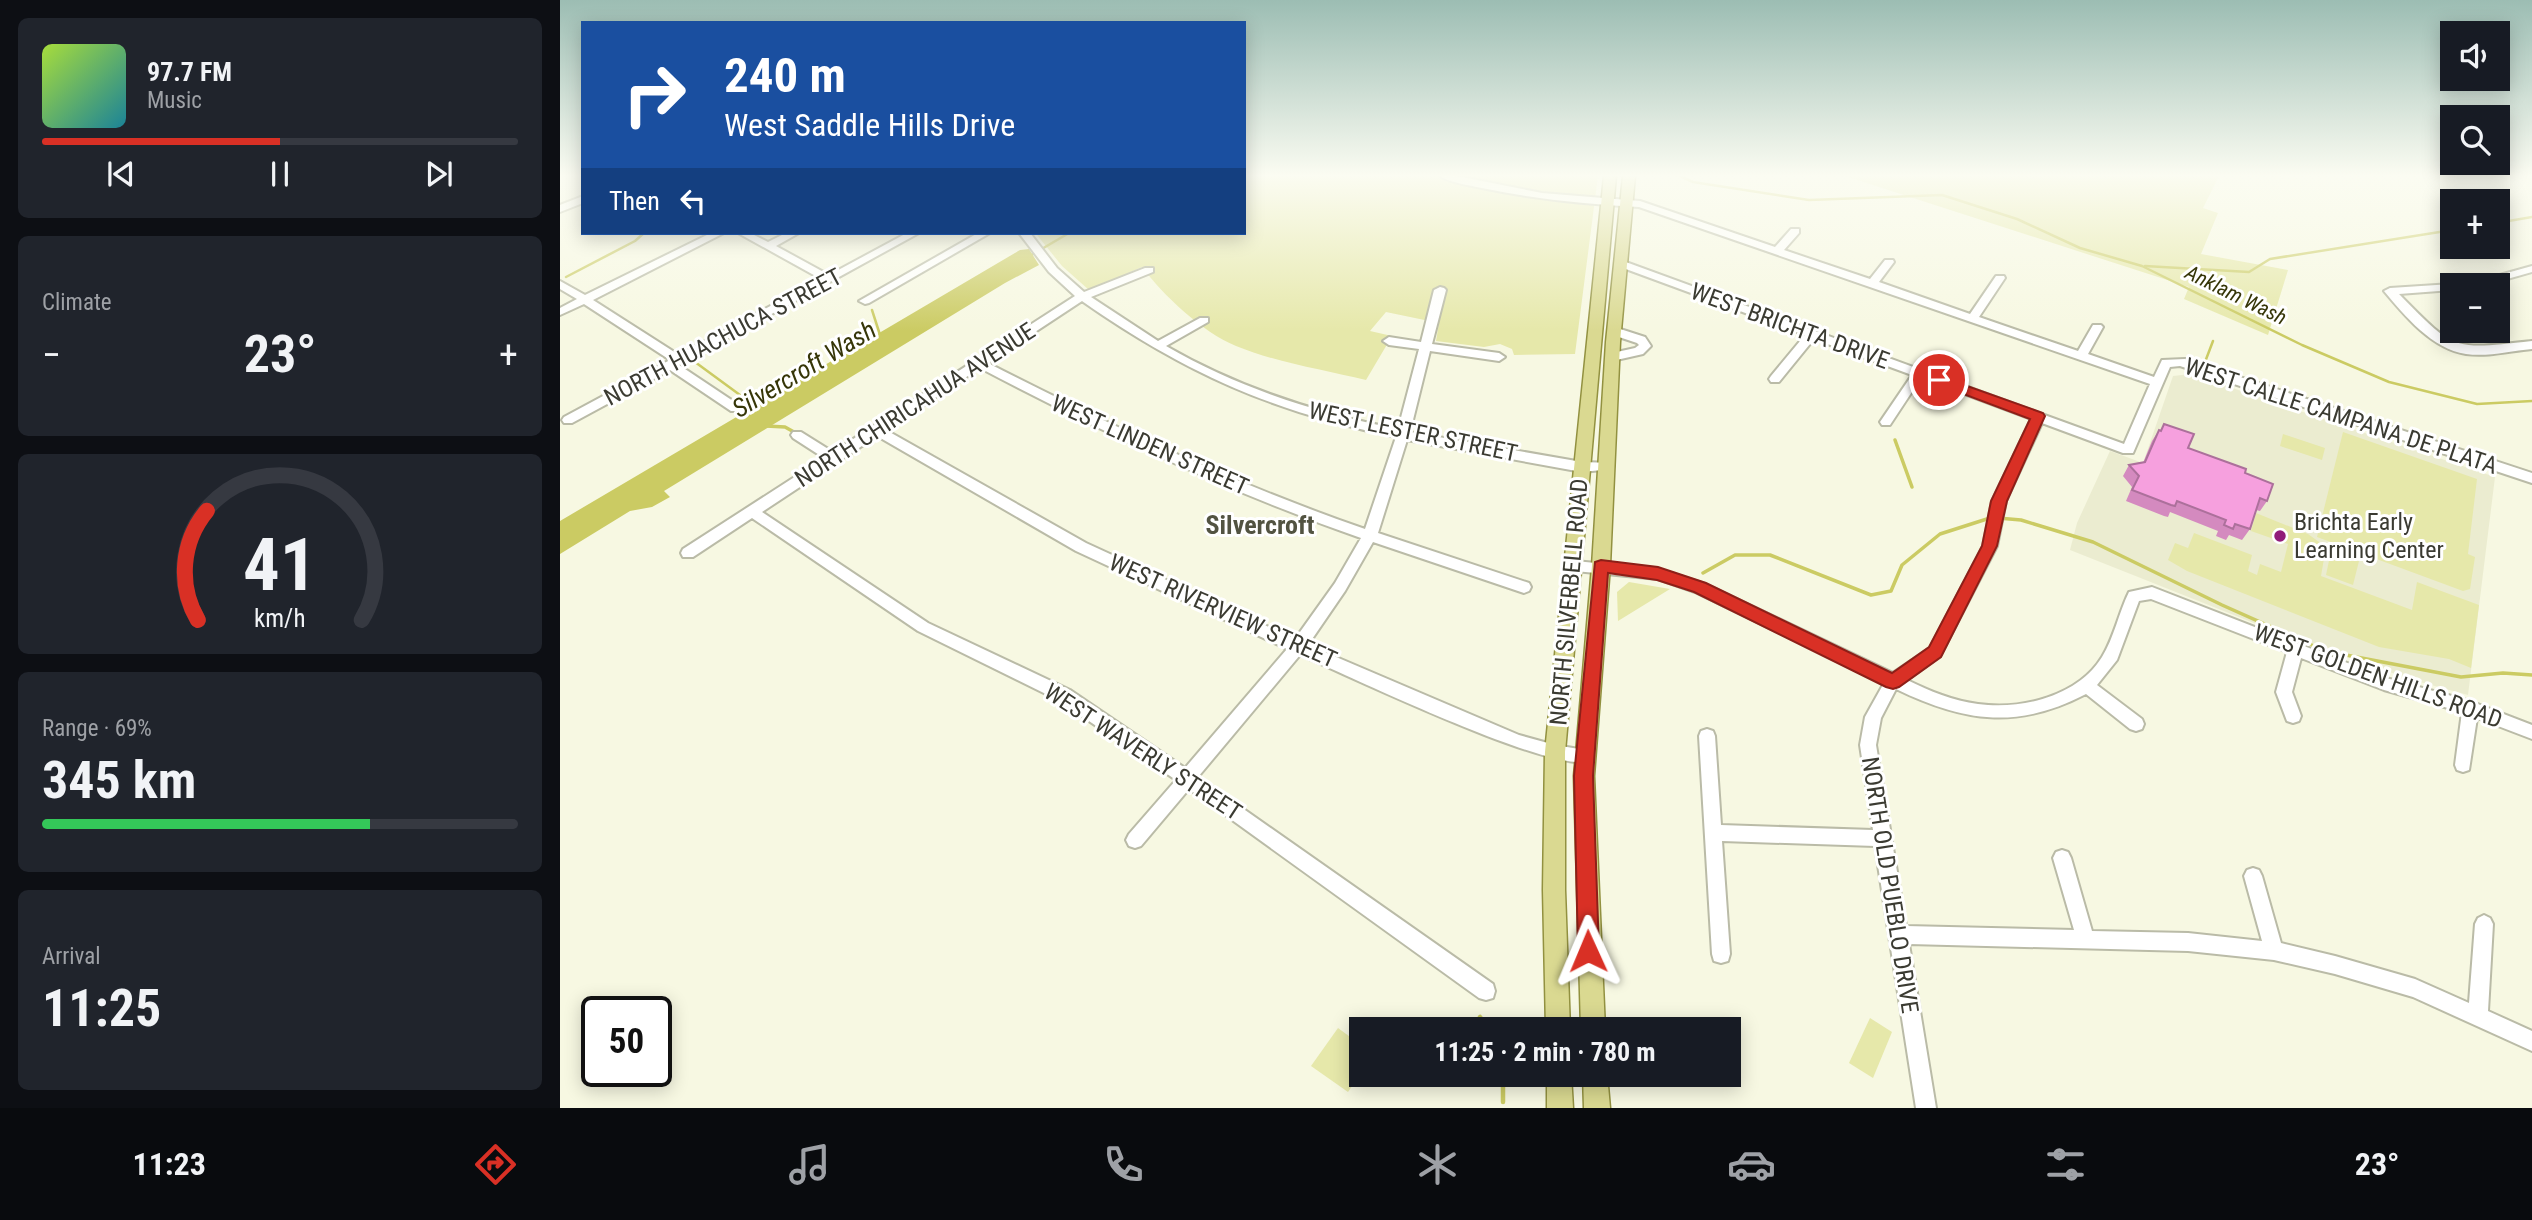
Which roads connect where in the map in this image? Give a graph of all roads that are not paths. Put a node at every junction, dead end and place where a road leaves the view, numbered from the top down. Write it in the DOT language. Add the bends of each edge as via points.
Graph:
graph roads {
  1 [pos="1614,228"];
  2 [pos="1709,228"];
  3 [pos="1795,231"];
  4 [pos="715,235"];
  5 [pos="747,235"];
  6 [pos="790,235"];
  7 [pos="910,235"];
  8 [pos="981,235"];
  9 [pos="1026,235"];
  10 [pos="768,246"];
  11 [pos="1777,251"];
  12 [pos="1611,262"];
  13 [pos="1889,262"];
  14 [pos="2532,268"];
  15 [pos="1149,270"];
  16 [pos="2510,275"];
  17 [pos="2000,278"];
  18 [pos="830,279"];
  19 [pos="1872,284"];
  20 [pos="560,285"];
  21 [pos="2440,288"];
  22 [pos="1440,290"];
  23 [pos="1083,296"];
  24 [pos="583,300"];
  25 [pos="865,301"];
  26 [pos="560,312"];
  27 [pos="1973,318"];
  28 [pos="1204,320"];
  29 [pos="2097,327"];
  30 [pos="1614,331"];
  31 [pos="1812,334"];
  32 [pos="2440,340"];
  33 [pos="1389,341"];
  34 [pos="2444,343"];
  35 [pos="2532,345"];
  36 [pos="1157,346"];
  37 [pos="1426,347"];
  38 [pos="2082,355"];
  39 [pos="1499,357"];
  40 [pos="1612,357"];
  41 [pos="674,363"];
  42 [pos="979,363"];
  43 [pos="1919,373"];
  44 [pos="1776,379"];
  45 [pos="2157,382"];
  46 [pos="735,408"];
  47 [pos="2038,416"];
  48 [pos="568,420"];
  49 [pos="1886,422"];
  50 [pos="876,430"];
  51 [pos="1403,434"];
  52 [pos="797,435"];
  53 [pos="833,458"];
  54 [pos="1582,467"];
  55 [pos="1607,467"];
  56 [pos="2532,478"];
  57 [pos="751,511"];
  58 [pos="1370,536"];
  59 [pos="688,552"];
  60 [pos="1575,566"];
  61 [pos="1601,566"];
  62 [pos="1524,587"];
  63 [pos="1298,647"];
  64 [pos="2295,650"];
  65 [pos="1893,681"];
  66 [pos="2087,686"];
  67 [pos="2470,708"];
  68 [pos="2293,716"];
  69 [pos="2136,724"];
  70 [pos="2532,733"];
  71 [pos="1707,736"];
  72 [pos="1555,752"];
  73 [pos="1585,756"];
  74 [pos="2463,765"];
  75 [pos="1188,779"];
  76 [pos="1713,833"];
  77 [pos="1881,838"];
  78 [pos="1135,840"];
  79 [pos="2062,858"];
  80 [pos="2253,876"];
  81 [pos="2484,924"];
  82 [pos="1899,936"];
  83 [pos="2087,941"];
  84 [pos="2274,951"];
  85 [pos="1721,954"];
  86 [pos="1486,991"];
  87 [pos="2478,1015"];
  88 [pos="1558,1017"];
  89 [pos="1592,1017"];
  90 [pos="2532,1041"];
  91 [pos="1559,1087"];
  92 [pos="1596,1087"];
  93 [pos="1560,1108"];
  94 [pos="1598,1108"];
  95 [pos="1926,1108"];
  1 -- 12 [label="main road, NORTH SILVERBELL ROAD"];
  2 -- 11 [label="street, WEST CALLE CAMPANA DE PLATA"];
  3 -- 11 [label="street"];
  4 -- 24 [label="street"];
  5 -- 10 [label="street"];
  6 -- 10 [label="street"];
  7 -- 18 [label="street, NORTH HUACHUCA STREET"];
  8 -- 25 [label="street"];
  9 -- 23 [label="street, WEST LESTER STREET" via="1053,270"];
  10 -- 18 [label="street"];
  11 -- 19 [label="street, WEST CALLE CAMPANA DE PLATA"];
  12 -- 30 [label="main road, NORTH SILVERBELL ROAD"];
  12 -- 31 [label="street, WEST BRICHTA DRIVE"];
  12 -- 54 [label="main road, NORTH SILVERBELL ROAD"];
  13 -- 19 [label="street"];
  14 -- 16 [label="street"];
  15 -- 23 [label="street, NORTH CHIRICAHUA AVENUE"];
  17 -- 27 [label="street"];
  18 -- 41 [label="street, NORTH HUACHUCA STREET"];
  19 -- 27 [label="street, WEST CALLE CAMPANA DE PLATA"];
  20 -- 24 [label="street"];
  21 -- 32 [label="street" via="2390,291"];
  22 -- 37 [label="street"];
  23 -- 36 [label="street, WEST LESTER STREET"];
  23 -- 42 [label="street, NORTH CHIRICAHUA AVENUE"];
  24 -- 26 [label="street"];
  24 -- 41 [label="street"];
  27 -- 38 [label="street, WEST CALLE CAMPANA DE PLATA"];
  28 -- 36 [label="street"];
  29 -- 38 [label="street"];
  30 -- 40 [label="main road, NORTH SILVERBELL ROAD"];
  30 -- 40 [label="street" via="1641,340 1644,346"];
  31 -- 43 [label="street, WEST BRICHTA DRIVE"];
  31 -- 44 [label="street"];
  33 -- 37 [label="street"];
  34 -- 35 [label="street" via="2453,350"];
  36 -- 51 [label="street, WEST LESTER STREET" via="1265,397"];
  37 -- 39 [label="street"];
  37 -- 51 [label="street"];
  38 -- 45 [label="street, WEST CALLE CAMPANA DE PLATA"];
  40 -- 55 [label="main road, NORTH SILVERBELL ROAD"];
  41 -- 46 [label="street"];
  41 -- 48 [label="street, NORTH HUACHUCA STREET"];
  42 -- 50 [label="street, NORTH CHIRICAHUA AVENUE"];
  42 -- 58 [label="street, WEST LINDEN STREET" via="1102,427 1239,487"];
  43 -- 47 [label="street, WEST BRICHTA DRIVE"];
  43 -- 49 [label="street"];
  45 -- 47 [label="street, WEST BRICHTA DRIVE" via="2128,450"];
  45 -- 56 [label="street, WEST CALLE CAMPANA DE PLATA" via="2166,363 2181,362"];
  47 -- 65 [label="street, NORTH OLD PUEBLO DRIVE" via="1990,546 1935,652"];
  50 -- 53 [label="street, NORTH CHIRICAHUA AVENUE"];
  50 -- 63 [label="street, WEST RIVERVIEW STREET" via="1081,547"];
  51 -- 54 [label="street, WEST LESTER STREET"];
  51 -- 58 [label="street"];
  52 -- 53 [label="street"];
  53 -- 57 [label="street, NORTH CHIRICAHUA AVENUE"];
  54 -- 55 [label="street, WEST LESTER STREET"];
  54 -- 60 [label="main road, NORTH SILVERBELL ROAD"];
  55 -- 61 [label="main road, NORTH SILVERBELL ROAD"];
  57 -- 59 [label="street, NORTH CHIRICAHUA AVENUE"];
  57 -- 75 [label="street, WEST WAVERLY STREET" via="923,627 1064,695"];
  58 -- 62 [label="street, WEST LINDEN STREET"];
  58 -- 63 [label="street"];
  60 -- 61 [label="street"];
  60 -- 72 [label="main road, NORTH SILVERBELL ROAD"];
  61 -- 65 [label="street" via="1658,574 1700,588"];
  61 -- 73 [label="main road, NORTH SILVERBELL ROAD"];
  63 -- 72 [label="street, WEST RIVERVIEW STREET" via="1516,741"];
  63 -- 75 [label="street"];
  64 -- 66 [label="street, WEST GOLDEN HILLS ROAD" via="2160,594 2145,593 2134,596 2109,660"];
  64 -- 67 [label="street, WEST GOLDEN HILLS ROAD" via="2384,684"];
  64 -- 68 [label="street" via="2284,692"];
  65 -- 66 [label="street" via="1934,700 1979,710 2019,710 2056,702"];
  65 -- 77 [label="street, NORTH OLD PUEBLO DRIVE" via="1873,718 1868,745"];
  66 -- 69 [label="street"];
  67 -- 70 [label="street, WEST GOLDEN HILLS ROAD"];
  67 -- 74 [label="street"];
  71 -- 76 [label="street"];
  72 -- 73 [label="street, WEST RIVERVIEW STREET"];
  72 -- 88 [label="main road, NORTH SILVERBELL ROAD"];
  73 -- 89 [label="main road, NORTH SILVERBELL ROAD"];
  75 -- 78 [label="street"];
  75 -- 86 [label="street, WEST WAVERLY STREET"];
  76 -- 77 [label="street"];
  76 -- 85 [label="street"];
  77 -- 82 [label="street, NORTH OLD PUEBLO DRIVE"];
  79 -- 83 [label="street"];
  80 -- 84 [label="street"];
  81 -- 87 [label="street"];
  82 -- 83 [label="street"];
  82 -- 95 [label="street, NORTH OLD PUEBLO DRIVE"];
  83 -- 84 [label="street"];
  84 -- 87 [label="street" via="2415,988"];
  87 -- 90 [label="street"];
  91 -- 93 [label="main road"];
  92 -- 94 [label="main road"];
}
